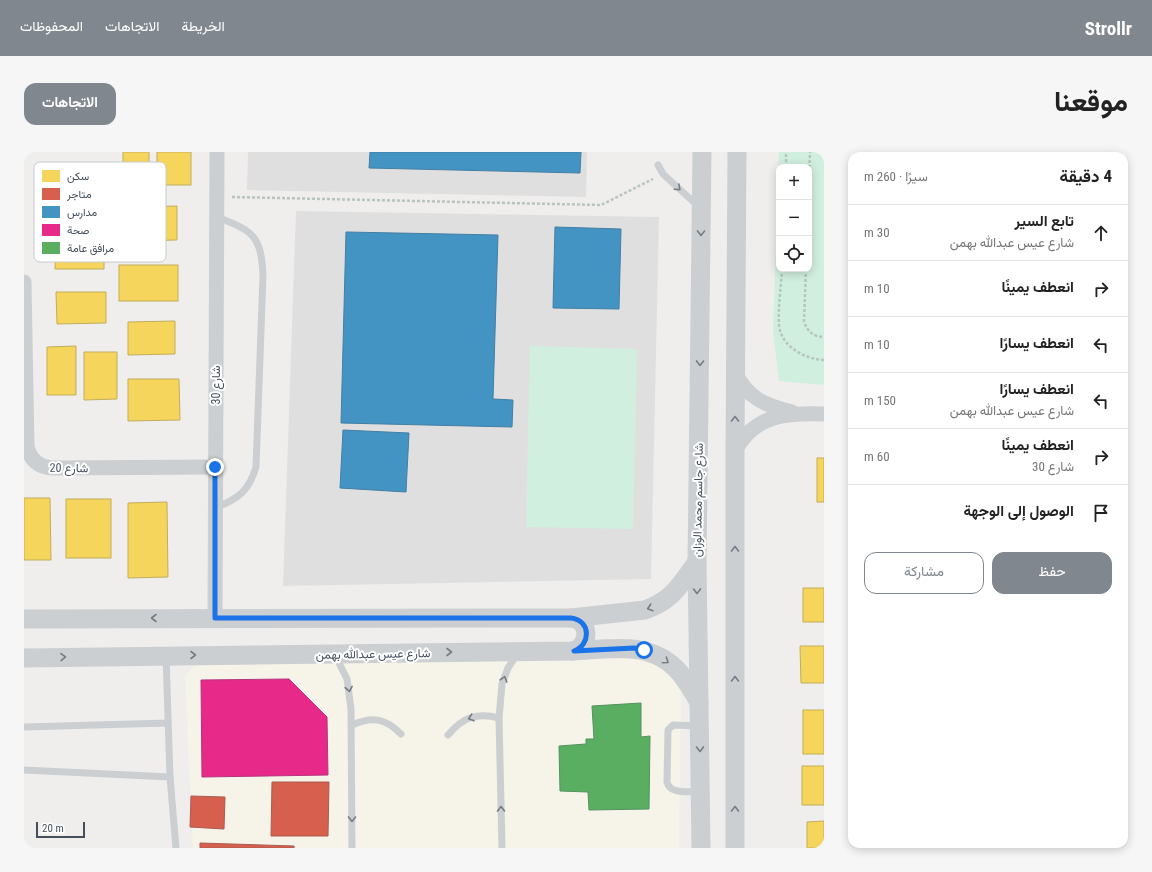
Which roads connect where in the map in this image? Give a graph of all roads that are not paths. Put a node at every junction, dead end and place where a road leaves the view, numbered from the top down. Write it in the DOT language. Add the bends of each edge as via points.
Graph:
graph roads {
  1 [pos="218,152"];
  2 [pos="702,152"];
  3 [pos="737,152"];
  4 [pos="658,165"];
  5 [pos="701,209"];
  6 [pos="217,217"];
  7 [pos="24,282"];
  8 [pos="735,372"];
  9 [pos="795,413"];
  10 [pos="824,414"];
  11 [pos="735,451"];
  12 [pos="215,467"];
  13 [pos="215,508"];
  14 [pos="697,562"];
  15 [pos="215,618"];
  16 [pos="571,618"];
  17 [pos="24,619"];
  18 [pos="574,651"];
  19 [pos="519,652"];
  20 [pos="334,653"];
  21 [pos="166,655"];
  22 [pos="24,658"];
  23 [pos="699,702"];
  24 [pos="499,718"];
  25 [pos="168,723"];
  26 [pos="352,725"];
  27 [pos="24,726"];
  28 [pos="699,726"];
  29 [pos="401,734"];
  30 [pos="448,735"];
  31 [pos="24,770"];
  32 [pos="170,777"];
  33 [pos="700,792"];
  34 [pos="176,848"];
  35 [pos="352,848"];
  36 [pos="502,848"];
  37 [pos="701,848"];
  38 [pos="735,848"];
  1 -- 6 [label="street, شارع 30"];
  2 -- 5 [label="street, شارع جاسم محمد الوزان"];
  3 -- 8 [label="street"];
  4 -- 5 [label="lane, one-way" via="662,174"];
  5 -- 14 [label="street, شارع جاسم محمد الوزان, one-way"];
  6 -- 12 [label="street, شارع 30"];
  6 -- 13 [label="lane" via="251,233 260,249 263,276 256,467 250,482 239,496"];
  7 -- 12 [label="street, شارع 20" via="26,446 32,458 41,466 53,468"];
  8 -- 9 [label="street" via="746,390 758,400"];
  11 -- 8 [label="street, one-way"];
  9 -- 10 [label="street"];
  9 -- 11 [label="street" via="776,417 753,429 740,441"];
  38 -- 11 [label="street, one-way"];
  12 -- 13 [label="street, شارع 30"];
  13 -- 15 [label="street, شارع 30"];
  14 -- 16 [label="street, one-way" via="676,591 656,606 645,610"];
  14 -- 23 [label="street, شارع جاسم محمد الوزان, one-way"];
  15 -- 16 [label="street"];
  15 -- 17 [label="street, one-way"];
  16 -- 18 [label="street" via="578,619 583,624 586,633 584,643"];
  18 -- 19 [label="street, شارع عيس عبدالله بهمن"];
  18 -- 23 [label="street, شارع عيس عبدالله بهمن, one-way" via="634,648 655,654 681,674"];
  20 -- 19 [label="street, شارع عيس عبدالله بهمن, one-way"];
  24 -- 19 [label="lane, one-way" via="502,684"];
  21 -- 20 [label="street, شارع عيس عبدالله بهمن, one-way"];
  20 -- 26 [label="lane, one-way" via="347,679"];
  22 -- 21 [label="street, شارع عيس عبدالله بهمن, one-way"];
  21 -- 25 [label="lane"];
  23 -- 28 [label="street, شارع جاسم محمد الوزان"];
  24 -- 30 [label="lane, one-way" via="480,715 470,717"];
  36 -- 24 [label="lane, one-way"];
  25 -- 27 [label="lane"];
  25 -- 32 [label="lane"];
  26 -- 29 [label="lane" via="373,719 384,721 394,726"];
  26 -- 35 [label="lane, one-way"];
  28 -- 33 [label="street, شارع جاسم محمد الوزان, one-way"];
  28 -- 33 [label="lane" via="673,725 668,730 667,782 673,790"];
  31 -- 32 [label="lane"];
  32 -- 34 [label="lane"];
  33 -- 37 [label="street, شارع جاسم محمد الوزان"];
}
